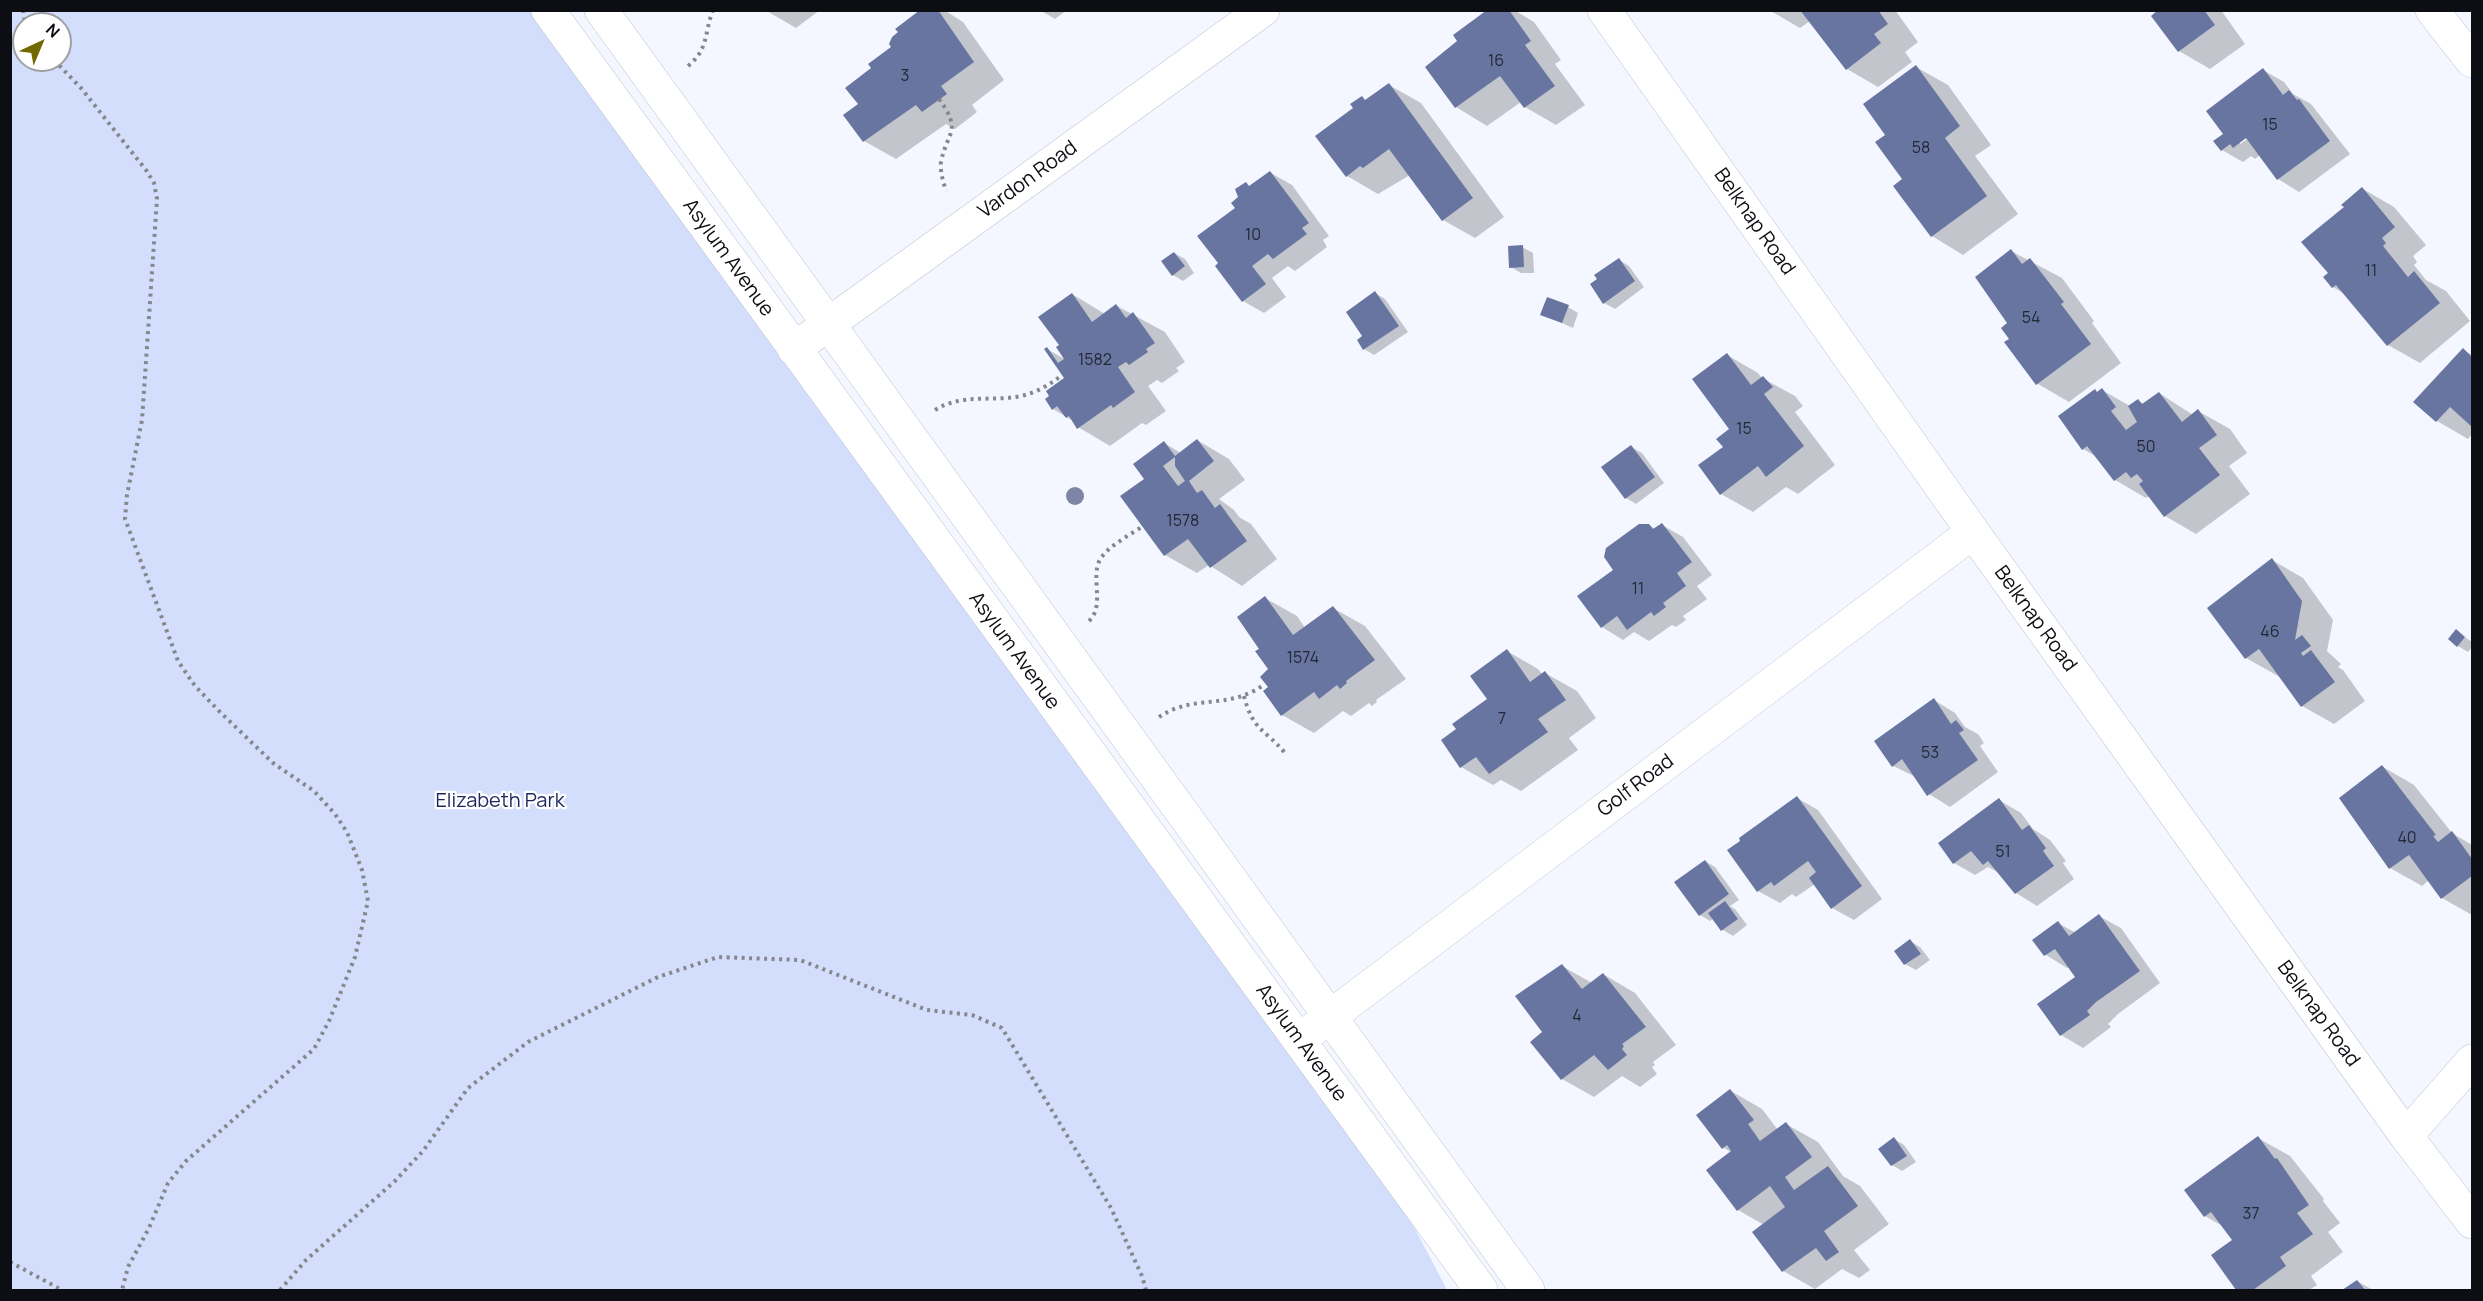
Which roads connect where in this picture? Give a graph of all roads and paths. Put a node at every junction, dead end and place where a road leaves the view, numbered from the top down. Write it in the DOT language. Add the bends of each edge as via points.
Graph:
graph roads {
  1 [pos="548,10"];
  2 [pos="601,10"];
  3 [pos="713,10"];
  4 [pos="1263,10"];
  5 [pos="1604,10"];
  6 [pos="2432,10"];
  7 [pos="2472,61"];
  8 [pos="66,72"];
  9 [pos="680,72"];
  10 [pos="939,99"];
  11 [pos="946,191"];
  12 [pos="828,325"];
  13 [pos="794,349"];
  14 [pos="1062,375"];
  15 [pos="929,414"];
  16 [pos="1143,526"];
  17 [pos="1973,532"];
  18 [pos="1084,626"];
  19 [pos="1265,684"];
  20 [pos="1244,696"];
  21 [pos="1153,721"];
  22 [pos="1285,753"];
  23 [pos="1331,1016"];
  24 [pos="1299,1040"];
  25 [pos="2472,1061"];
  26 [pos="2406,1136"];
  27 [pos="2472,1222"];
  28 [pos="10,1262"];
  29 [pos="62,1290"];
  30 [pos="122,1290"];
  31 [pos="280,1290"];
  32 [pos="1146,1290"];
  33 [pos="1481,1290"];
  34 [pos="1528,1290"];
  1 -- 13 [label="main road, Asylum Avenue"];
  2 -- 12 [label="main road, Asylum Avenue"];
  3 -- 9 [label="path" via="704,47"];
  4 -- 12 [label="main road, Vardon Road"];
  5 -- 17 [label="main road, Belknap Road"];
  6 -- 7 [label="main road"];
  8 -- 30 [label="path" via="146,170 157,199 142,420 126,519 178,661 220,712 273,763 314,791 335,814 362,870 368,901 354,957 314,1049 186,1161 168,1183 128,1268"];
  10 -- 11 [label="path" via="951,120 941,172"];
  12 -- 13 [label="main road, Vardon Road"];
  12 -- 23 [label="main road, Asylum Avenue"];
  13 -- 24 [label="main road, Asylum Avenue"];
  14 -- 15 [label="path" via="1048,386 1025,395 962,399"];
  16 -- 18 [label="path" via="1102,556 1096,611"];
  17 -- 23 [label="main road, Golf Road"];
  17 -- 26 [label="main road, Belknap Road"];
  19 -- 20 [label="path"];
  20 -- 21 [label="path" via="1193,702"];
  20 -- 22 [label="path" via="1257,727"];
  23 -- 24 [label="main road, Golf Road"];
  23 -- 34 [label="main road, Asylum Avenue"];
  24 -- 33 [label="main road, Asylum Avenue"];
  25 -- 26 [label="main road"];
  26 -- 27 [label="main road, Belknap Road"];
  28 -- 29 [label="path"];
  31 -- 32 [label="path" via="306,1260 423,1151 468,1088 528,1042 658,977 718,957 800,960 927,1010 972,1015 1002,1028 1111,1208"];
}
